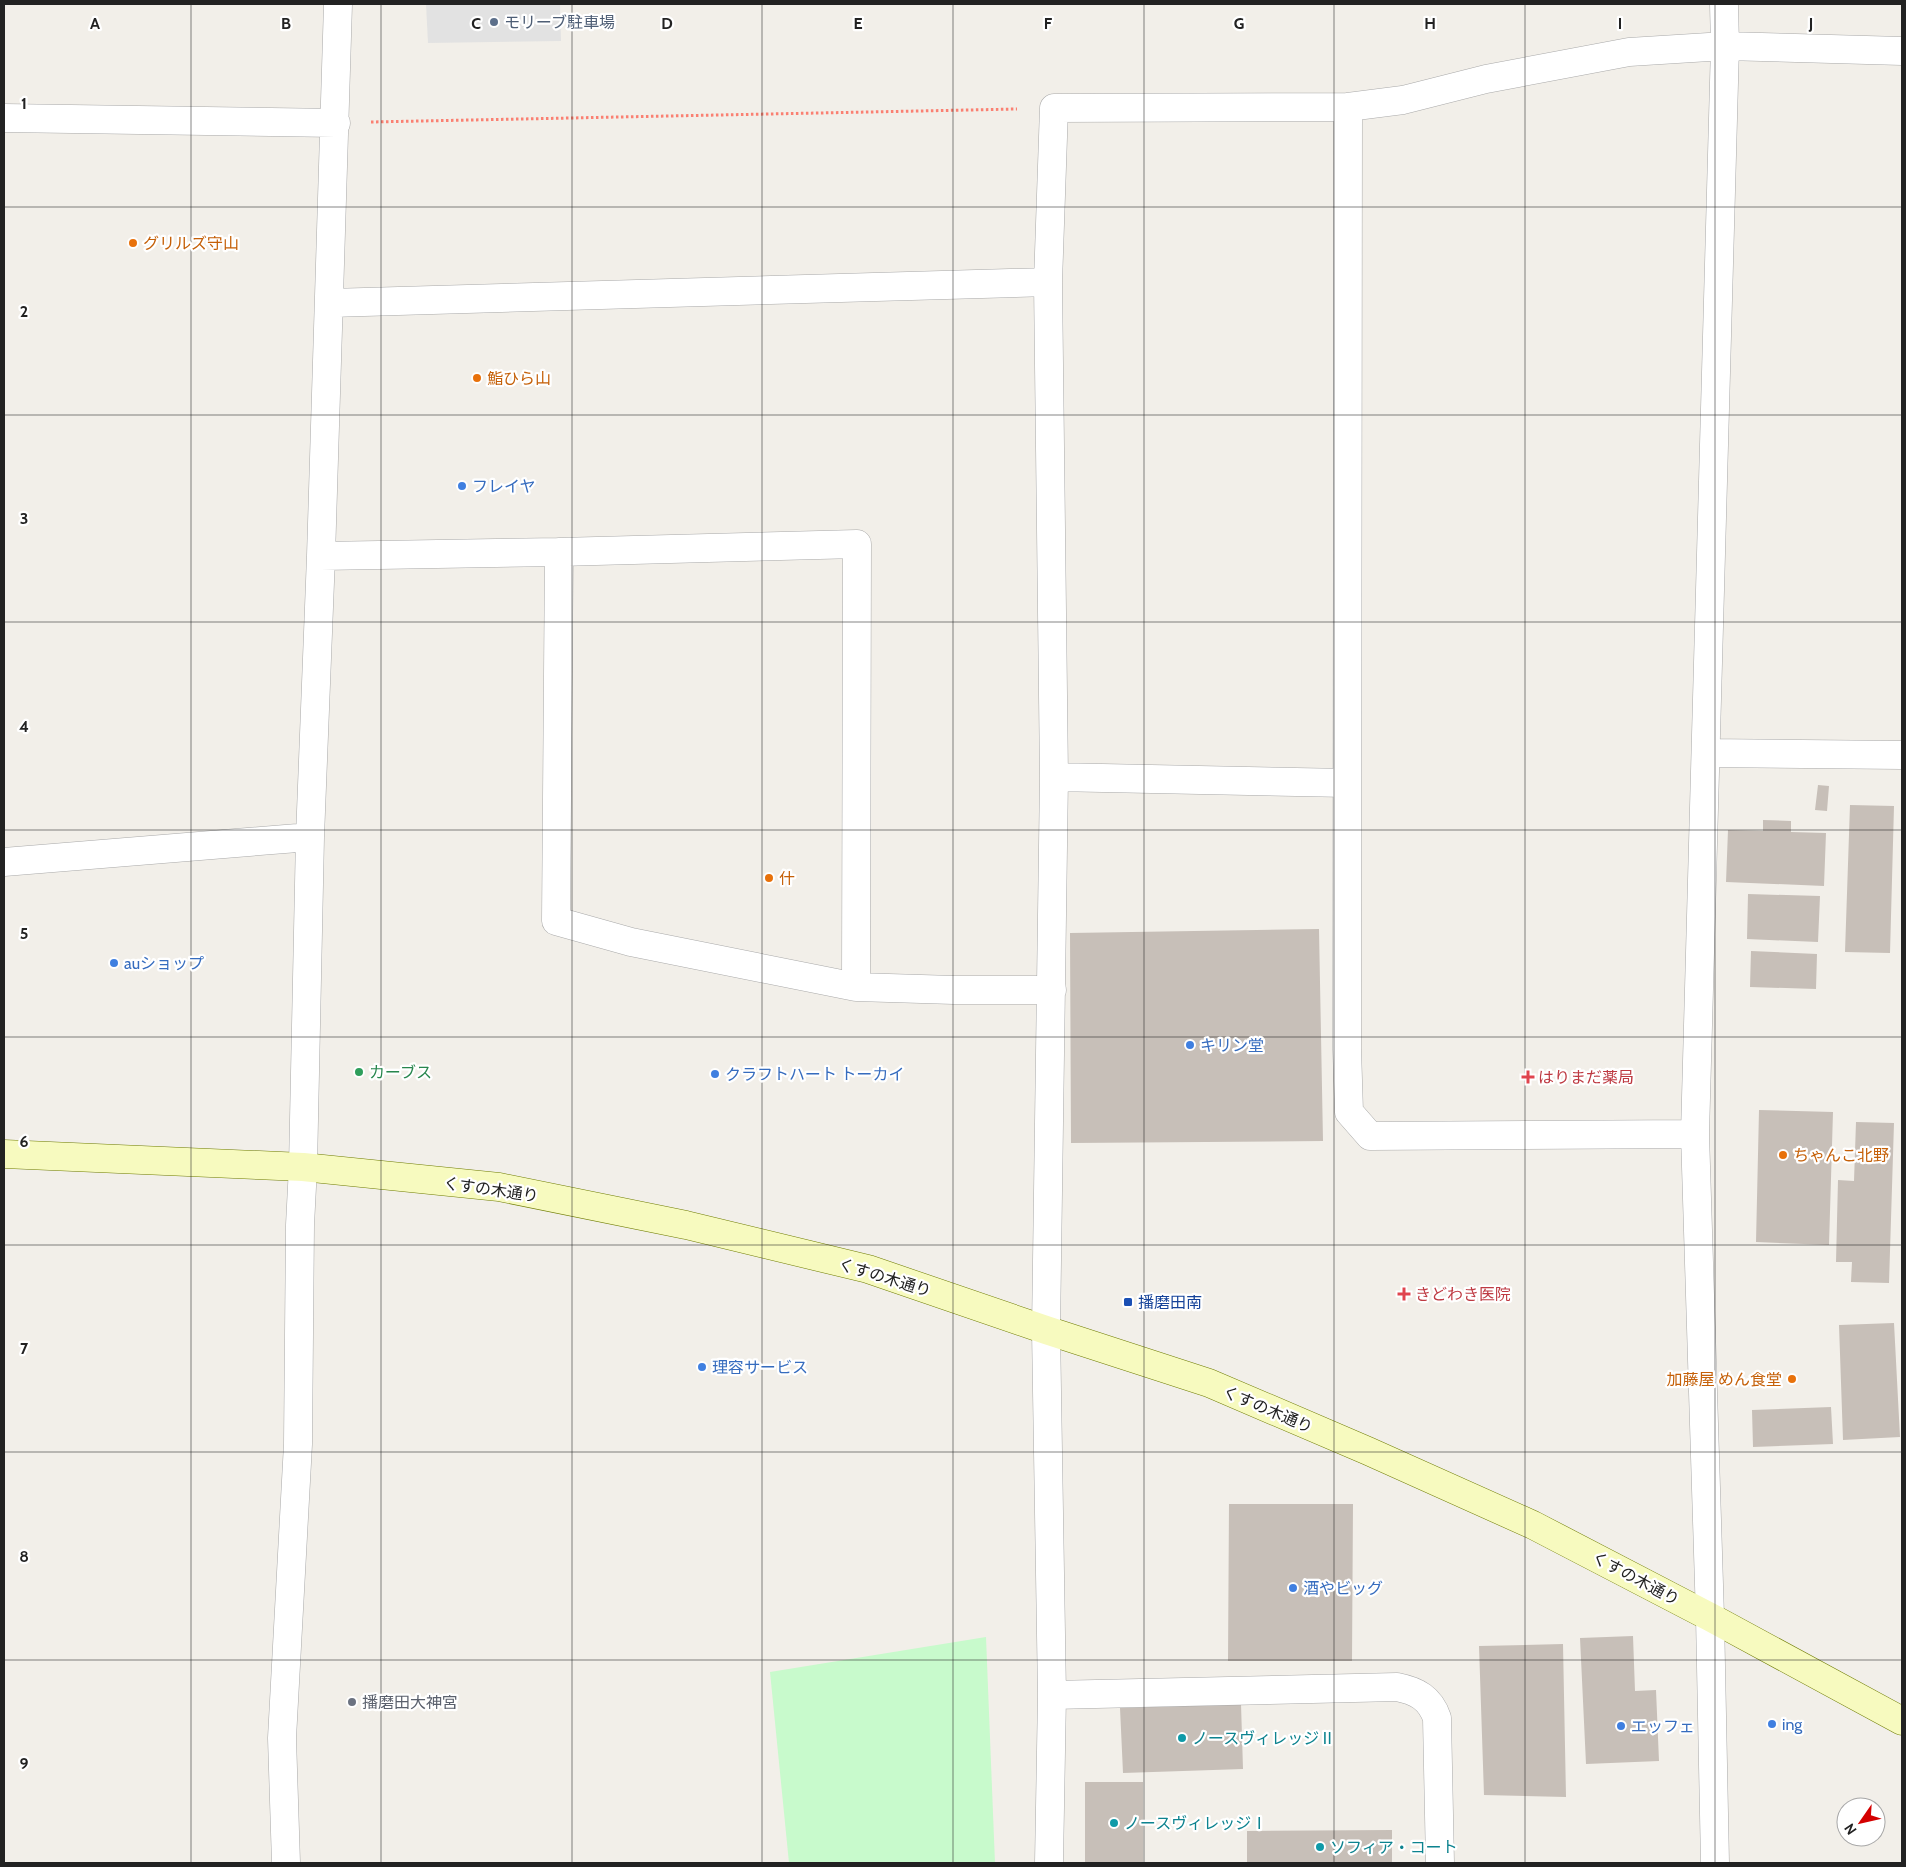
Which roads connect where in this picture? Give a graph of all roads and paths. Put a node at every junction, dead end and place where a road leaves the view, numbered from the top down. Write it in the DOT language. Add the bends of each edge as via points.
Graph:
graph roads {
  1 [pos="338,4"];
  2 [pos="1724,4"];
  3 [pos="1725,46"];
  4 [pos="1902,50"];
  5 [pos="1348,107"];
  6 [pos="1054,108"];
  7 [pos="4,118"];
  8 [pos="336,123"];
  9 [pos="1048,282"];
  10 [pos="330,303"];
  11 [pos="559,552"];
  12 [pos="321,556"];
  13 [pos="1706,753"];
  14 [pos="1902,755"];
  15 [pos="1054,776"];
  16 [pos="1347,783"];
  17 [pos="310,837"];
  18 [pos="4,862"];
  19 [pos="856,987"];
  20 [pos="1052,990"];
  21 [pos="1695,1134"];
  22 [pos="4,1154"];
  23 [pos="303,1167"];
  24 [pos="1046,1330"];
  25 [pos="1710,1617"];
  26 [pos="1052,1695"];
  27 [pos="1902,1721"];
  28 [pos="286,1863"];
  29 [pos="1049,1863"];
  30 [pos="1440,1863"];
  31 [pos="1715,1863"];
  1 -- 8 [label="street"];
  2 -- 3 [label="street"];
  3 -- 4 [label="street"];
  3 -- 5 [label="street" via="1629,52 1486,79 1403,100"];
  3 -- 13 [label="street"];
  5 -- 6 [label="street"];
  5 -- 16 [label="street"];
  6 -- 8 [label="path"];
  6 -- 9 [label="street"];
  7 -- 8 [label="street"];
  8 -- 10 [label="street"];
  9 -- 10 [label="street"];
  9 -- 15 [label="street"];
  10 -- 12 [label="street"];
  11 -- 12 [label="street"];
  11 -- 19 [label="street" via="556,921 631,942"];
  11 -- 19 [label="street" via="857,544"];
  12 -- 17 [label="street"];
  13 -- 14 [label="street"];
  13 -- 21 [label="street"];
  15 -- 16 [label="street"];
  15 -- 20 [label="street"];
  16 -- 21 [label="street" via="1347,1091 1349,1112 1370,1136"];
  17 -- 18 [label="street"];
  17 -- 23 [label="street"];
  19 -- 20 [label="street"];
  20 -- 24 [label="street"];
  21 -- 25 [label="street"];
  22 -- 23 [label="street, くすの木通り"];
  23 -- 24 [label="street, くすの木通り" via="499,1187 686,1225 868,1269"];
  23 -- 28 [label="street" via="298,1444 282,1738"];
  24 -- 25 [label="street, くすの木通り" via="1209,1383 1368,1451 1533,1524"];
  24 -- 26 [label="street"];
  25 -- 27 [label="street, くすの木通り"];
  25 -- 31 [label="street"];
  26 -- 29 [label="street"];
  26 -- 30 [label="street" via="1397,1687 1425,1697 1437,1718"];
}
